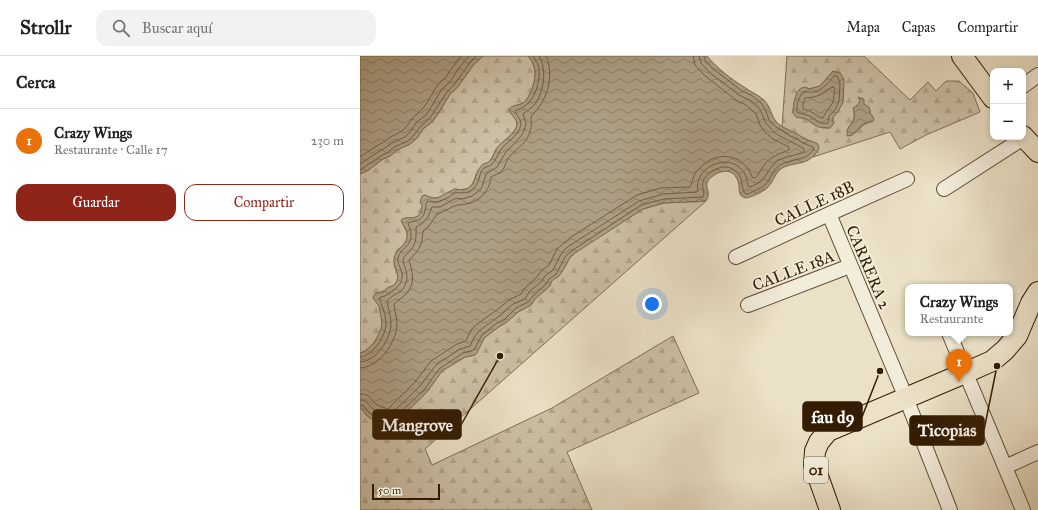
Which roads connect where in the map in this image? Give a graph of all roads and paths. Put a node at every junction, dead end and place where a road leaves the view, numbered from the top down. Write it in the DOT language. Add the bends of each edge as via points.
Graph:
graph roads {
  1 [pos="962,56"];
  2 [pos="1038,75"];
  3 [pos="1026,84"];
  4 [pos="990,94"];
  5 [pos="1026,138"];
  6 [pos="1018,140"];
  7 [pos="1038,152"];
  8 [pos="907,179"];
  9 [pos="944,189"];
  10 [pos="829,214"];
  11 [pos="736,258"];
  12 [pos="850,266"];
  13 [pos="1038,292"];
  14 [pos="748,305"];
  15 [pos="950,336"];
  16 [pos="965,373"];
  17 [pos="906,398"];
  18 [pos="828,431"];
  19 [pos="1038,452"];
  20 [pos="1004,467"];
  21 [pos="830,510"];
  22 [pos="844,510"];
  23 [pos="950,510"];
  24 [pos="1023,510"];
  1 -- 4 [label="highway"];
  2 -- 3 [label="street"];
  5 -- 7 [label="highway"];
  6 -- 9 [label="street"];
  8 -- 10 [label="street, CALLE 18B"];
  10 -- 11 [label="street, CALLE 18B"];
  10 -- 12 [label="street, CARRERA 2"];
  12 -- 14 [label="street, CALLE 18A"];
  12 -- 17 [label="street, CARRERA 2"];
  13 -- 16 [label="highway" via="1008,347 992,360"];
  15 -- 16 [label="street"];
  16 -- 17 [label="highway"];
  16 -- 20 [label="street"];
  17 -- 18 [label="highway"];
  17 -- 23 [label="street, CARRERA 2"];
  18 -- 21 [label="highway, 01" via="815,451 814,465"];
  18 -- 22 [label="highway, 01" via="825,445 828,464"];
  19 -- 20 [label="street"];
  20 -- 24 [label="street"];
}
